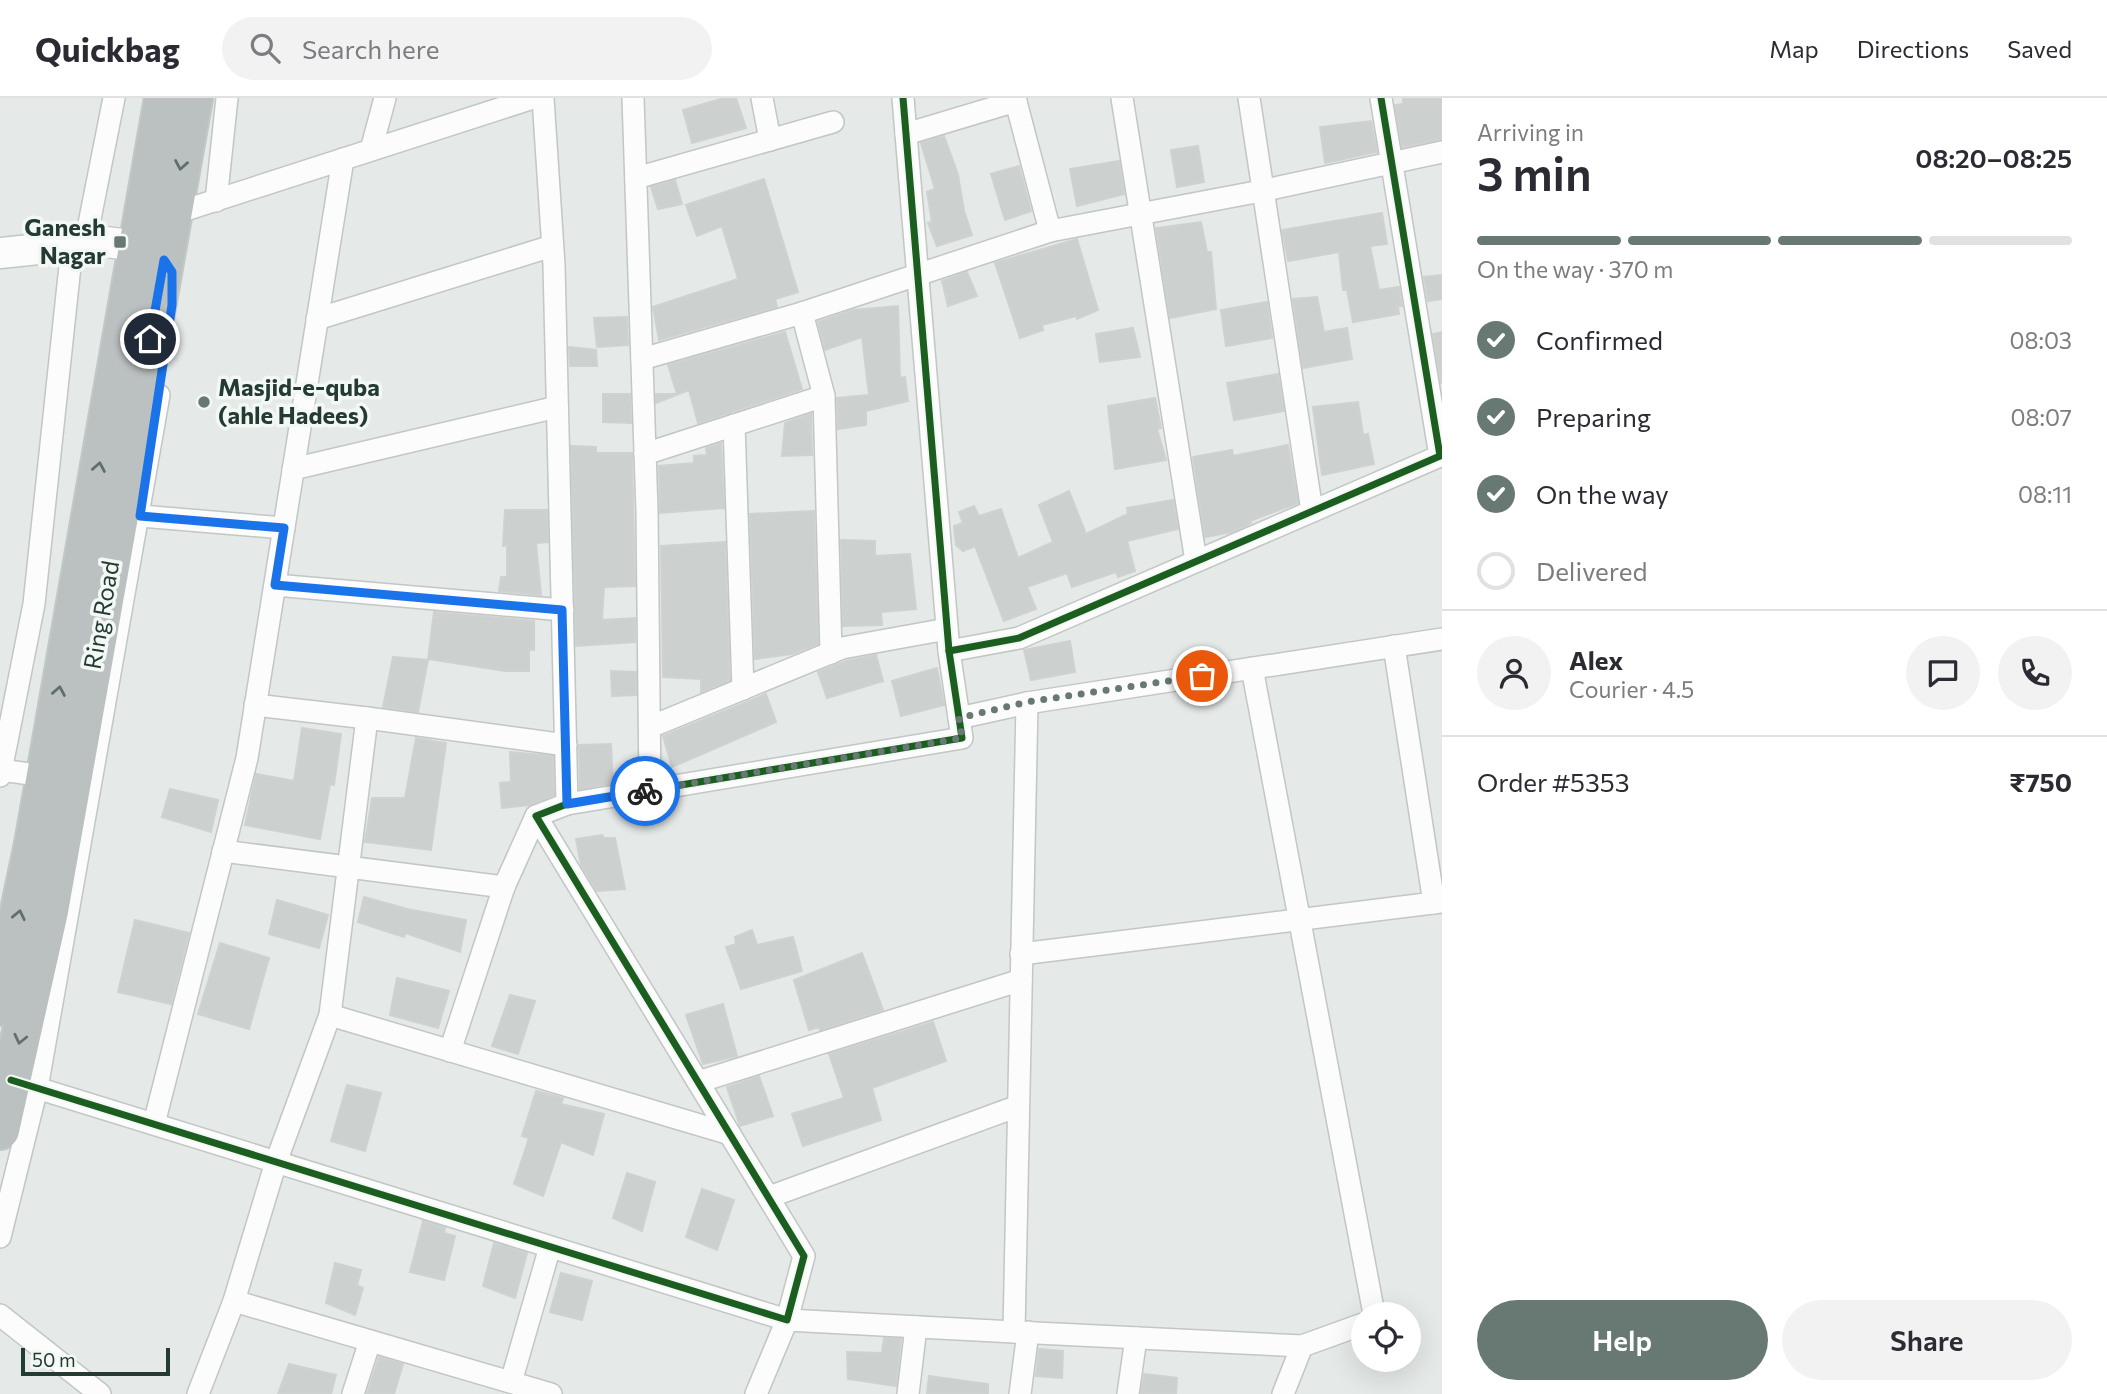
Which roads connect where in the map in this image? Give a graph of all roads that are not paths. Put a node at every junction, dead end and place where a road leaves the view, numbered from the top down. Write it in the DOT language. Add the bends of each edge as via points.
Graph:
graph roads {
  1 [pos="114,98"];
  2 [pos="164,98"];
  3 [pos="193,98"];
  4 [pos="227,98"];
  5 [pos="385,98"];
  6 [pos="533,98"];
  7 [pos="543,98"];
  8 [pos="633,98"];
  9 [pos="762,98"];
  10 [pos="903,98"];
  11 [pos="1122,98"];
  12 [pos="1250,98"];
  13 [pos="1381,98"];
  14 [pos="1016,99"];
  15 [pos="833,122"];
  16 [pos="906,134"];
  17 [pos="770,140"];
  18 [pos="371,150"];
  19 [pos="1442,152"];
  20 [pos="343,159"];
  21 [pos="1391,163"];
  22 [pos="636,178"];
  23 [pos="1261,191"];
  24 [pos="216,201"];
  25 [pos="1138,214"];
  26 [pos="1050,231"];
  27 [pos="155,244"];
  28 [pos="552,246"];
  29 [pos="0,253"];
  30 [pos="78,255"];
  31 [pos="0,271"];
  32 [pos="918,274"];
  33 [pos="802,313"];
  34 [pos="317,319"];
  35 [pos="642,359"];
  36 [pos="824,396"];
  37 [pos="557,407"];
  38 [pos="734,425"];
  39 [pos="1440,446"];
  40 [pos="645,454"];
  41 [pos="293,468"];
  42 [pos="1312,511"];
  43 [pos="130,515"];
  44 [pos="284,528"];
  45 [pos="1196,561"];
  46 [pos="275,585"];
  47 [pos="562,610"];
  48 [pos="947,629"];
  49 [pos="1442,639"];
  50 [pos="1394,646"];
  51 [pos="948,651"];
  52 [pos="831,653"];
  53 [pos="1252,668"];
  54 [pos="743,689"];
  55 [pos="1027,702"];
  56 [pos="255,705"];
  57 [pos="367,718"];
  58 [pos="959,718"];
  59 [pos="649,727"];
  60 [pos="566,744"];
  61 [pos="0,772"];
  62 [pos="45,776"];
  63 [pos="650,790"];
  64 [pos="567,804"];
  65 [pos="536,816"];
  66 [pos="223,851"];
  67 [pos="350,866"];
  68 [pos="504,887"];
  69 [pos="1438,902"];
  70 [pos="1300,921"];
  71 [pos="1021,954"];
  72 [pos="1021,980"];
  73 [pos="0,1006"];
  74 [pos="330,1014"];
  75 [pos="450,1051"];
  76 [pos="698,1082"];
  77 [pos="24,1084"];
  78 [pos="1018,1106"];
  79 [pos="154,1124"];
  80 [pos="0,1130"];
  81 [pos="730,1134"];
  82 [pos="276,1162"];
  83 [pos="769,1197"];
  84 [pos="0,1237"];
  85 [pos="550,1247"];
  86 [pos="234,1301"];
  87 [pos="1372,1302"];
  88 [pos="0,1315"];
  89 [pos="787,1320"];
  90 [pos="915,1327"];
  91 [pos="1351,1328"];
  92 [pos="1021,1332"];
  93 [pos="1136,1338"];
  94 [pos="370,1341"];
  95 [pos="1302,1346"];
  96 [pos="511,1382"];
  97 [pos="100,1394"];
  98 [pos="198,1394"];
  99 [pos="353,1394"];
  100 [pos="551,1394"];
  101 [pos="756,1394"];
  102 [pos="908,1394"];
  103 [pos="1020,1394"];
  104 [pos="1128,1394"];
  105 [pos="1283,1394"];
  1 -- 30 [label="street"];
  2 -- 27 [label="highway, Ring Road"];
  3 -- 27 [label="highway, Ring Road, one-way"];
  4 -- 24 [label="street"];
  5 -- 18 [label="street"];
  6 -- 18 [label="street"];
  7 -- 28 [label="street"];
  8 -- 22 [label="street"];
  9 -- 17 [label="street"];
  10 -- 16 [label="street"];
  11 -- 25 [label="street"];
  12 -- 23 [label="street"];
  13 -- 21 [label="street"];
  14 -- 16 [label="street"];
  14 -- 26 [label="street"];
  15 -- 17 [label="street"];
  16 -- 32 [label="street"];
  17 -- 22 [label="street"];
  18 -- 20 [label="street"];
  19 -- 21 [label="street"];
  20 -- 24 [label="street"];
  20 -- 34 [label="street"];
  21 -- 23 [label="street"];
  21 -- 39 [label="street"];
  22 -- 35 [label="street"];
  23 -- 25 [label="street"];
  23 -- 42 [label="street"];
  24 -- 27 [label="street"];
  25 -- 26 [label="street"];
  25 -- 45 [label="street"];
  26 -- 32 [label="street"];
  27 -- 30 [label="street" via="114,262"];
  27 -- 43 [label="highway, Ring Road"];
  62 -- 27 [label="highway, Ring Road, one-way"];
  28 -- 34 [label="street"];
  28 -- 37 [label="street"];
  29 -- 30 [label="street"];
  30 -- 31 [label="street"];
  30 -- 61 [label="street" via="34,604"];
  32 -- 33 [label="street"];
  32 -- 48 [label="street"];
  33 -- 35 [label="street"];
  33 -- 36 [label="street"];
  34 -- 41 [label="street"];
  35 -- 40 [label="street"];
  36 -- 38 [label="street"];
  36 -- 52 [label="street"];
  37 -- 41 [label="street"];
  37 -- 47 [label="street"];
  38 -- 40 [label="street"];
  38 -- 54 [label="street"];
  39 -- 42 [label="street" via="1440,456"];
  40 -- 59 [label="street"];
  41 -- 44 [label="street"];
  42 -- 45 [label="street"];
  43 -- 44 [label="street"];
  43 -- 77 [label="highway, Ring Road" via="49,911"];
  44 -- 46 [label="street"];
  45 -- 51 [label="street" via="1019,638"];
  46 -- 47 [label="street"];
  46 -- 56 [label="street"];
  47 -- 60 [label="street"];
  48 -- 51 [label="street"];
  48 -- 52 [label="street"];
  49 -- 50 [label="street"];
  50 -- 53 [label="street"];
  50 -- 69 [label="street"];
  51 -- 58 [label="street"];
  52 -- 54 [label="street"];
  53 -- 55 [label="street"];
  53 -- 70 [label="street"];
  54 -- 59 [label="street"];
  55 -- 58 [label="street"];
  55 -- 71 [label="street"];
  56 -- 57 [label="street"];
  56 -- 66 [label="street" via="247,758"];
  57 -- 60 [label="street"];
  57 -- 67 [label="street"];
  58 -- 63 [label="street" via="962,738"];
  59 -- 63 [label="street"];
  60 -- 64 [label="street"];
  61 -- 62 [label="street"];
  73 -- 62 [label="highway, Ring Road, one-way"];
  63 -- 64 [label="street"];
  64 -- 65 [label="street"];
  65 -- 68 [label="street"];
  65 -- 76 [label="street"];
  66 -- 67 [label="street"];
  66 -- 79 [label="street"];
  67 -- 68 [label="street"];
  67 -- 74 [label="street"];
  68 -- 75 [label="street"];
  69 -- 70 [label="street"];
  70 -- 71 [label="street"];
  70 -- 87 [label="street"];
  71 -- 72 [label="street"];
  72 -- 76 [label="street"];
  72 -- 78 [label="street"];
  74 -- 75 [label="street"];
  74 -- 82 [label="street"];
  75 -- 81 [label="street"];
  76 -- 81 [label="street"];
  77 -- 79 [label="street"];
  77 -- 80 [label="highway, Ring Road"];
  77 -- 84 [label="street"];
  78 -- 83 [label="street"];
  78 -- 92 [label="street"];
  79 -- 82 [label="street"];
  81 -- 83 [label="street"];
  82 -- 85 [label="street"];
  82 -- 86 [label="street"];
  83 -- 89 [label="street" via="804,1256"];
  85 -- 89 [label="street"];
  85 -- 96 [label="street"];
  86 -- 94 [label="street"];
  86 -- 98 [label="street"];
  88 -- 97 [label="street"];
  89 -- 90 [label="street"];
  89 -- 101 [label="street"];
  90 -- 92 [label="street"];
  90 -- 102 [label="street"];
  91 -- 95 [label="street"];
  92 -- 93 [label="street"];
  92 -- 103 [label="street"];
  93 -- 95 [label="street"];
  93 -- 104 [label="street"];
  94 -- 96 [label="street"];
  94 -- 99 [label="street"];
  95 -- 105 [label="street"];
  96 -- 100 [label="street"];
}
